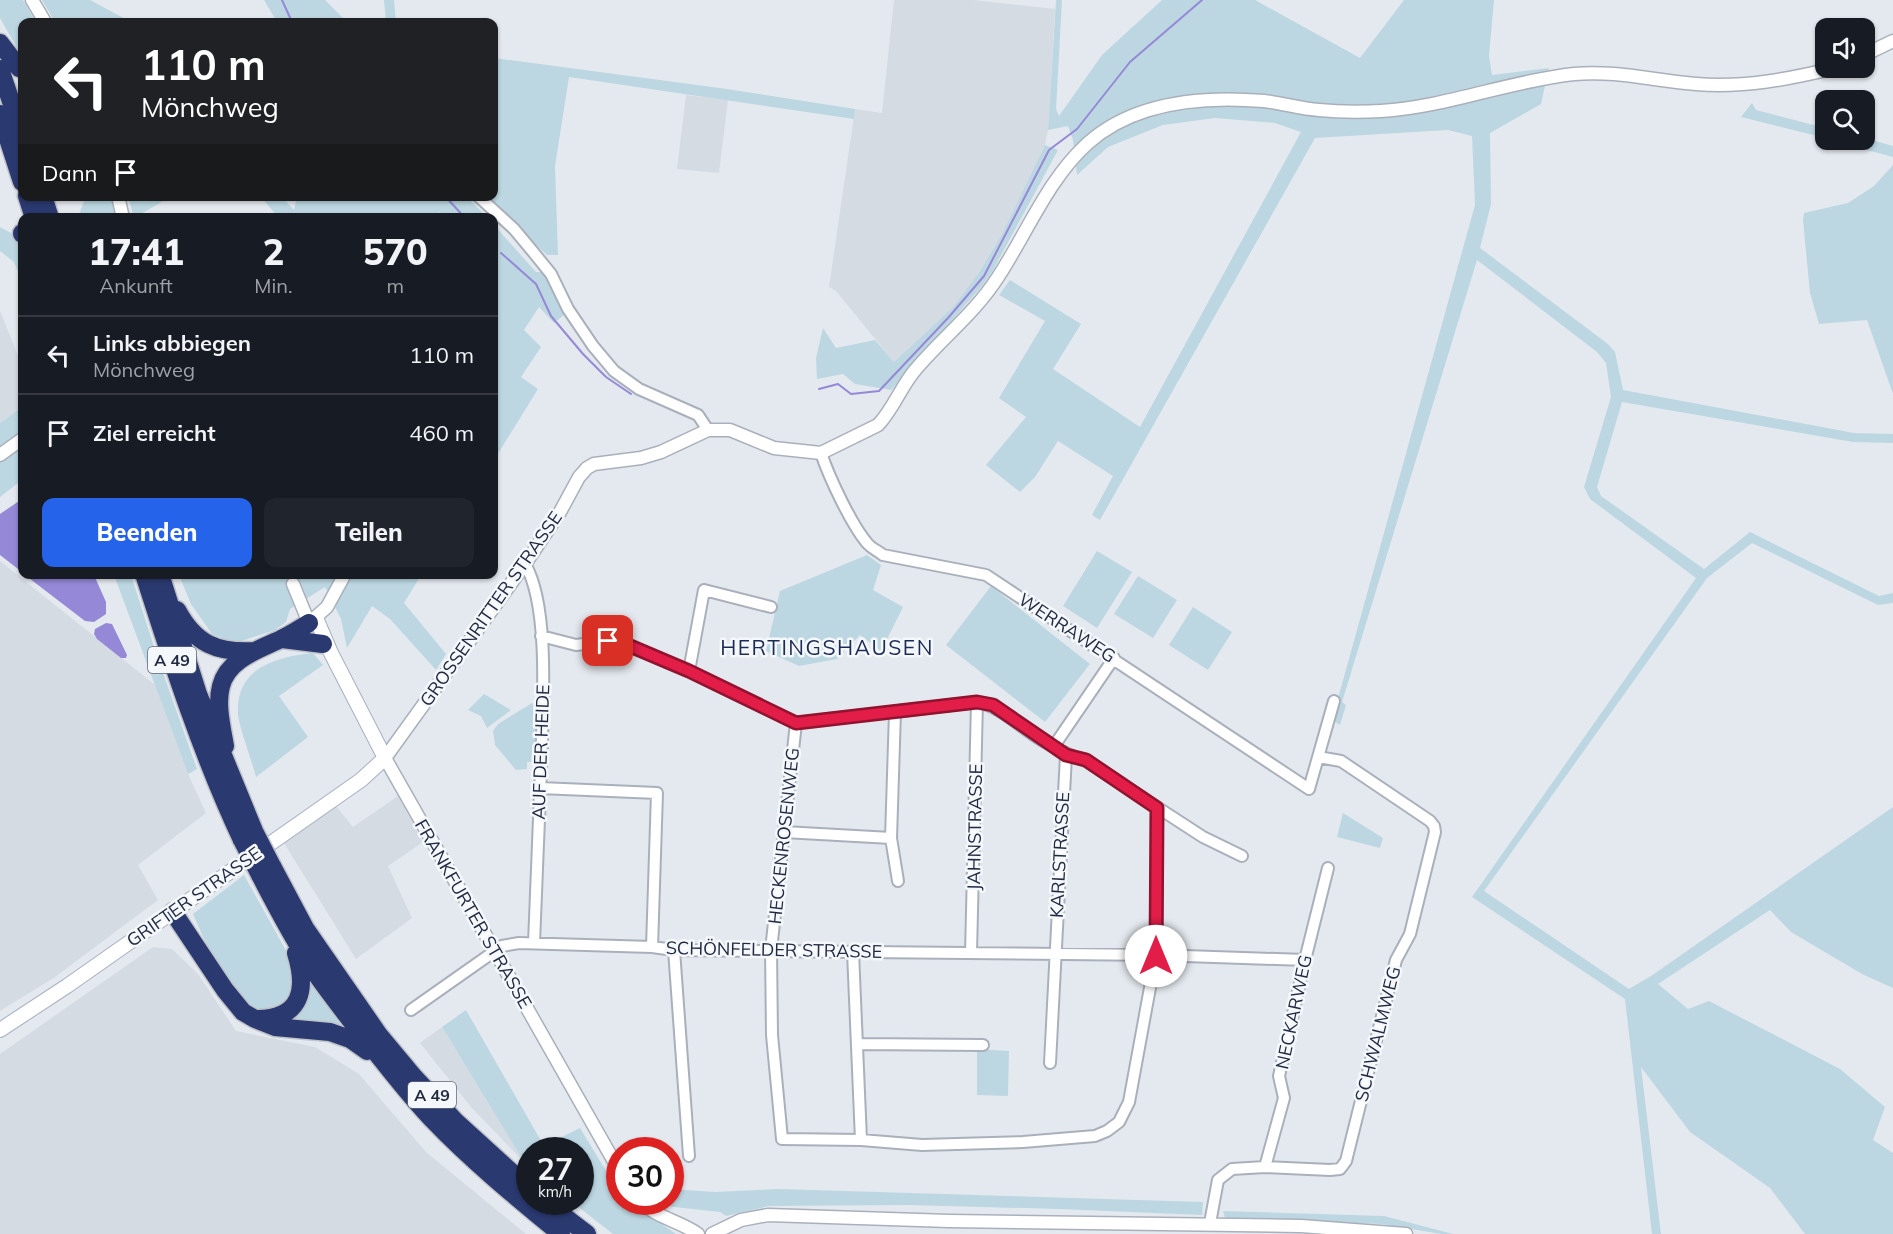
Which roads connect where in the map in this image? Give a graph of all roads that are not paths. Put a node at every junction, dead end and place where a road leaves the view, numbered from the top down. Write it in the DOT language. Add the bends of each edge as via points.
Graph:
graph roads {
  1 [pos="32,0"];
  2 [pos="43,18"];
  3 [pos="1893,41"];
  4 [pos="0,43"];
  5 [pos="1875,50"];
  6 [pos="18,67"];
  7 [pos="0,69"];
  8 [pos="1815,73"];
  9 [pos="0,114"];
  10 [pos="18,122"];
  11 [pos="18,170"];
  12 [pos="483,201"];
  13 [pos="496,213"];
  14 [pos="498,215"];
  15 [pos="708,430"];
  16 [pos="18,441"];
  17 [pos="821,453"];
  18 [pos="0,455"];
  19 [pos="525,564"];
  20 [pos="146,579"];
  21 [pos="290,579"];
  22 [pos="343,579"];
  23 [pos="162,581"];
  24 [pos="771,607"];
  25 [pos="313,621"];
  26 [pos="541,636"];
  27 [pos="282,639"];
  28 [pos="327,649"];
  29 [pos="254,651"];
  30 [pos="1114,658"];
  31 [pos="689,671"];
  32 [pos="1334,701"];
  33 [pos="977,702"];
  34 [pos="895,712"];
  35 [pos="796,723"];
  36 [pos="1054,746"];
  37 [pos="1066,755"];
  38 [pos="1318,757"];
  39 [pos="385,758"];
  40 [pos="231,780"];
  41 [pos="540,788"];
  42 [pos="1157,808"];
  43 [pos="784,832"];
  44 [pos="248,836"];
  45 [pos="891,838"];
  46 [pos="1242,856"];
  47 [pos="1328,868"];
  48 [pos="266,871"];
  49 [pos="898,881"];
  50 [pos="173,912"];
  51 [pos="284,920"];
  52 [pos="534,943"];
  53 [pos="652,948"];
  54 [pos="674,950"];
  55 [pos="771,950"];
  56 [pos="495,951"];
  57 [pos="854,952"];
  58 [pos="971,953"];
  59 [pos="1055,955"];
  60 [pos="1156,956"];
  61 [pos="1305,960"];
  62 [pos="411,1010"];
  63 [pos="255,1019"];
  64 [pos="0,1030"];
  65 [pos="857,1044"];
  66 [pos="983,1045"];
  67 [pos="1050,1063"];
  68 [pos="401,1084"];
  69 [pos="861,1140"];
  70 [pos="606,1147"];
  71 [pos="689,1156"];
  72 [pos="1265,1167"];
  73 [pos="516,1177"];
  74 [pos="562,1215"];
  75 [pos="660,1215"];
  76 [pos="1210,1223"];
  77 [pos="561,1234"];
  78 [pos="587,1234"];
  79 [pos="698,1234"];
  80 [pos="712,1234"];
  81 [pos="1406,1234"];
  1 -- 2 [label="street"];
  3 -- 5 [label="street"];
  4 -- 6 [label="highway"];
  7 -- 10 [label="highway"];
  8 -- 17 [label="street" via="1754,85 1725,86 1574,74 1382,111 1317,110 1232,100 1162,106 1135,114 1107,128 1068,164 979,305 915,369 885,418"];
  9 -- 11 [label="highway"];
  12 -- 13 [label="street"];
  14 -- 15 [label="street" via="551,274 592,346 614,371 639,389 698,415"];
  15 -- 17 [label="street" via="730,430 774,448"];
  15 -- 19 [label="street, GROSSENRITTER STRASSE" via="661,452 587,468"];
  16 -- 18 [label="street"];
  17 -- 30 [label="street, WERRAWEG" via="868,545 883,555 986,575"];
  19 -- 26 [label="street, AUF DER HEIDE" via="535,589"];
  19 -- 39 [label="street, GROSSENRITTER STRASSE"];
  20 -- 44 [label="highway, A 49" via="201,743"];
  21 -- 25 [label="street"];
  22 -- 25 [label="street" via="333,599"];
  23 -- 29 [label="highway" via="179,615 205,643 228,651"];
  23 -- 40 [label="highway, A 49" via="198,694"];
  24 -- 31 [label="street" via="704,591"];
  25 -- 27 [label="highway"];
  25 -- 28 [label="main road, FRANKFURTER STRASSE"];
  26 -- 31 [label="street" via="576,645 623,643"];
  26 -- 41 [label="street, AUF DER HEIDE"];
  27 -- 28 [label="highway"];
  27 -- 29 [label="highway"];
  28 -- 39 [label="main road, FRANKFURTER STRASSE"];
  29 -- 40 [label="highway" via="232,667 221,687 220,708"];
  30 -- 36 [label="street"];
  30 -- 38 [label="street, WERRAWEG" via="1309,789"];
  31 -- 35 [label="street"];
  32 -- 38 [label="street, WERRAWEG"];
  33 -- 34 [label="street"];
  33 -- 36 [label="street" via="993,705"];
  33 -- 58 [label="street, JAHNSTRASSE"];
  34 -- 35 [label="street"];
  34 -- 45 [label="street"];
  35 -- 43 [label="street, HECKENROSENWEG"];
  36 -- 37 [label="street"];
  37 -- 42 [label="street" via="1086,760"];
  37 -- 59 [label="street, KARLSTRASSE"];
  38 -- 72 [label="street, SCHWALMWEG" via="1341,761 1431,821 1435,832 1410,934 1396,960 1346,1161 1340,1169 1330,1170"];
  39 -- 50 [label="main road, GRIFTER STRASSE" via="361,780"];
  39 -- 56 [label="street, FRANKFURTER STRASSE"];
  40 -- 44 [label="highway, A 49"];
  41 -- 52 [label="street, AUF DER HEIDE"];
  41 -- 53 [label="street" via="657,793"];
  42 -- 46 [label="street"];
  42 -- 60 [label="street"];
  43 -- 45 [label="street"];
  43 -- 55 [label="street, HECKENROSENWEG"];
  44 -- 48 [label="highway, A 49, bridge"];
  45 -- 49 [label="street"];
  47 -- 61 [label="street, NECKARWEG"];
  48 -- 51 [label="highway, A 49"];
  48 -- 73 [label="highway, A 49" via="379,1035 455,1121"];
  50 -- 63 [label="highway" via="236,1004"];
  50 -- 64 [label="main road, GRIFTER STRASSE"];
  51 -- 63 [label="highway" via="301,968 302,990 286,1012"];
  51 -- 68 [label="highway, A 49" via="329,991"];
  52 -- 53 [label="street, SCHÖNFELDER STRASSE"];
  52 -- 56 [label="street, SCHÖNFELDER STRASSE" via="502,946"];
  53 -- 54 [label="street, SCHÖNFELDER STRASSE"];
  54 -- 55 [label="street, SCHÖNFELDER STRASSE"];
  54 -- 71 [label="street"];
  55 -- 57 [label="street, SCHÖNFELDER STRASSE"];
  55 -- 69 [label="street, HECKENROSENWEG" via="772,1035 782,1139"];
  56 -- 62 [label="street"];
  56 -- 70 [label="street, FRANKFURTER STRASSE"];
  57 -- 58 [label="street, SCHÖNFELDER STRASSE"];
  57 -- 65 [label="street"];
  58 -- 59 [label="street, SCHÖNFELDER STRASSE"];
  59 -- 60 [label="street, SCHÖNFELDER STRASSE"];
  59 -- 67 [label="street"];
  60 -- 61 [label="street, SCHÖNFELDER STRASSE"];
  60 -- 69 [label="street" via="1129,1102 1119,1122 1107,1131 1095,1136 1023,1142 922,1145"];
  61 -- 72 [label="street, NECKARWEG" via="1279,1076 1284,1098"];
  63 -- 68 [label="highway" via="275,1027 330,1032 350,1039"];
  65 -- 66 [label="street"];
  65 -- 69 [label="street"];
  68 -- 77 [label="highway, A 49" via="460,1147"];
  72 -- 76 [label="street" via="1232,1169 1218,1180"];
  74 -- 78 [label="highway"];
  75 -- 79 [label="street"];
  76 -- 80 [label="street" via="768,1215"];
  76 -- 81 [label="street"];
}
